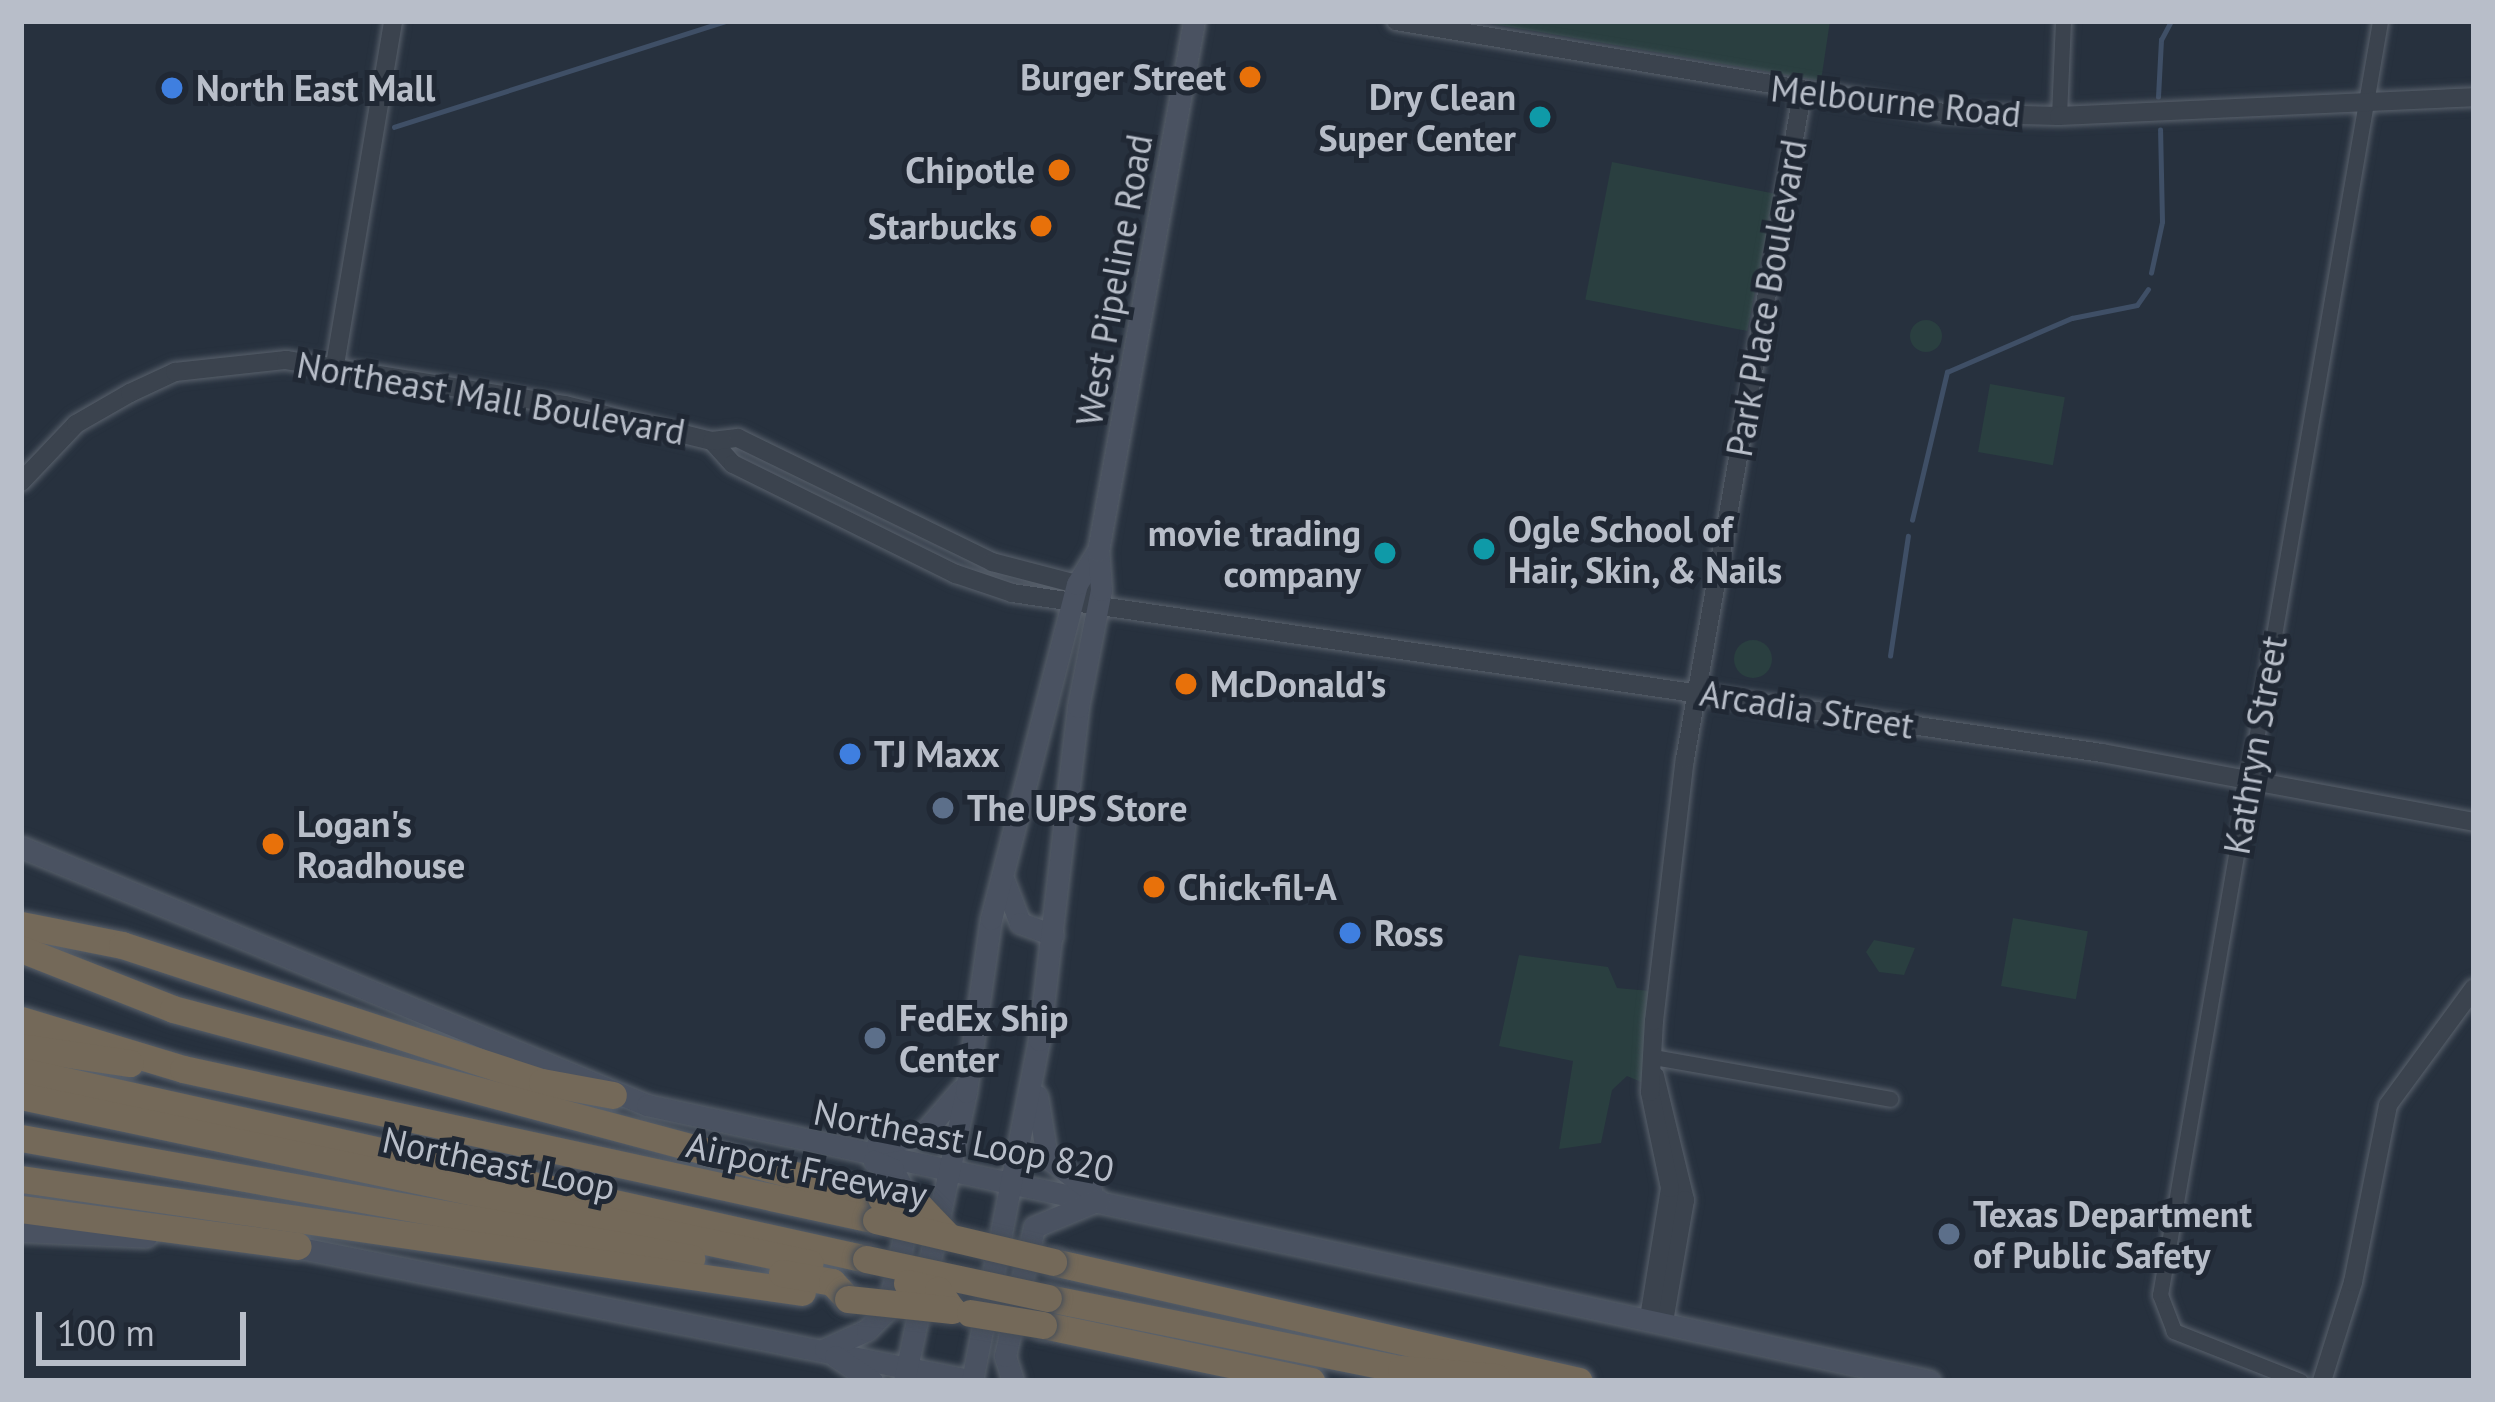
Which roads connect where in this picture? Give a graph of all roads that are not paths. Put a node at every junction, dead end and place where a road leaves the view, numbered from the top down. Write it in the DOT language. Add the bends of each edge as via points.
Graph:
graph roads {
  1 [pos="393,21"];
  2 [pos="1194,21"];
  3 [pos="1396,21"];
  4 [pos="2062,21"];
  5 [pos="2380,21"];
  6 [pos="1802,94"];
  7 [pos="2474,97"];
  8 [pos="2366,99"];
  9 [pos="2059,116"];
  10 [pos="335,365"];
  11 [pos="21,482"];
  12 [pos="1098,551"];
  13 [pos="1075,594"];
  14 [pos="1099,599"];
  15 [pos="1697,692"];
  16 [pos="2249,780"];
  17 [pos="2474,822"];
  18 [pos="21,848"];
  19 [pos="1003,875"];
  20 [pos="21,927"];
  21 [pos="1053,935"];
  22 [pos="21,949"];
  23 [pos="2474,988"];
  24 [pos="21,1020"];
  25 [pos="237,1026"];
  26 [pos="1039,1040"];
  27 [pos="21,1047"];
  28 [pos="1653,1064"];
  29 [pos="183,1069"];
  30 [pos="21,1071"];
  31 [pos="968,1080"];
  32 [pos="613,1095"];
  33 [pos="21,1096"];
  34 [pos="1890,1099"];
  35 [pos="21,1138"];
  36 [pos="824,1144"];
  37 [pos="852,1148"];
  38 [pos="951,1168"];
  39 [pos="21,1179"];
  40 [pos="1012,1179"];
  41 [pos="1100,1200"];
  42 [pos="21,1209"];
  43 [pos="879,1209"];
  44 [pos="21,1231"];
  45 [pos="298,1246"];
  46 [pos="856,1276"];
  47 [pos="1045,1311"];
  48 [pos="1656,1319"];
  49 [pos="824,1349"];
  50 [pos="906,1373"];
  51 [pos="872,1381"];
  52 [pos="973,1381"];
  53 [pos="1013,1381"];
  54 [pos="1311,1381"];
  55 [pos="1536,1381"];
  56 [pos="1580,1381"];
  57 [pos="1930,1381"];
  58 [pos="2300,1381"];
  59 [pos="2322,1381"];
  1 -- 10 [label="street"];
  2 -- 12 [label="main road, West Pipeline Road"];
  3 -- 6 [label="street, Melbourne Road"];
  4 -- 9 [label="street"];
  5 -- 8 [label="street, Kathryn Street"];
  6 -- 9 [label="street, Melbourne Road"];
  6 -- 15 [label="street, Park Place Boulevard"];
  7 -- 8 [label="street, Melbourne Road"];
  8 -- 9 [label="street, Melbourne Road"];
  8 -- 16 [label="street, Kathryn Street"];
  10 -- 11 [label="street, Northeast Mall Boulevard" via="259,359 175,373 76,424"];
  10 -- 13 [label="street, Northeast Mall Boulevard" via="654,423 712,441 738,438"];
  12 -- 13 [label="main road, West Pipeline Road"];
  12 -- 14 [label="main road, West Pipeline Road"];
  13 -- 14 [label="street, Northeast Mall Boulevard"];
  13 -- 19 [label="main road, West Pipeline Road"];
  14 -- 15 [label="street, Arcadia Street"];
  14 -- 21 [label="main road, West Pipeline Road"];
  15 -- 16 [label="street, Arcadia Street"];
  15 -- 28 [label="street, Park Place Boulevard"];
  16 -- 17 [label="street, Arcadia Street"];
  16 -- 58 [label="street, Kathryn Street" via="2160,1295 2174,1331"];
  18 -- 32 [label="main road, Northeast Loop 820"];
  19 -- 21 [label="main road" via="1020,923"];
  19 -- 31 [label="main road, West Pipeline Road"];
  20 -- 25 [label="highway"];
  20 -- 32 [label="highway" via="205,971 542,1082"];
  21 -- 26 [label="main road, West Pipeline Road"];
  22 -- 25 [label="highway"];
  23 -- 59 [label="street" via="2388,1105 2353,1282"];
  24 -- 29 [label="highway, Airport Freeway"];
  25 -- 43 [label="highway"];
  26 -- 40 [label="main road, West Pipeline Road"];
  26 -- 41 [label="main road" via="1039,1137 1047,1157"];
  27 -- 29 [label="highway"];
  28 -- 34 [label="street"];
  28 -- 48 [label="street, Park Place Boulevard" via="1685,1199"];
  29 -- 43 [label="highway, Airport Freeway"];
  30 -- 46 [label="highway"];
  31 -- 37 [label="main road" via="942,1121 922,1135"];
  31 -- 38 [label="main road, West Pipeline Road"];
  32 -- 36 [label="main road, Northeast Loop 820"];
  33 -- 46 [label="highway, Northeast Loop"];
  35 -- 46 [label="highway" via="832,1282"];
  36 -- 37 [label="main road, Northeast Loop 820"];
  36 -- 49 [label="main road" via="893,1169 911,1205 888,1309 867,1330"];
  37 -- 38 [label="main road, Northeast Loop 820"];
  38 -- 40 [label="main road, Northeast Loop 820"];
  38 -- 50 [label="main road, West Pipeline Road"];
  39 -- 46 [label="highway"];
  40 -- 41 [label="main road, Northeast Loop 820"];
  40 -- 52 [label="main road, West Pipeline Road"];
  41 -- 48 [label="main road, Northeast Loop 820"];
  41 -- 53 [label="main road" via="1034,1227 1005,1356"];
  42 -- 45 [label="highway"];
  43 -- 56 [label="highway, Airport Freeway, bridge" via="1053,1262"];
  44 -- 45 [label="main road"];
  45 -- 49 [label="main road"];
  46 -- 47 [label="highway, bridge"];
  46 -- 47 [label="highway, bridge" via="952,1310"];
  47 -- 54 [label="highway"];
  47 -- 55 [label="highway" via="1401,1369"];
  48 -- 57 [label="main road, Northeast Loop 820"];
  49 -- 50 [label="main road"];
  49 -- 51 [label="main road"];
  50 -- 52 [label="main road"];
}
